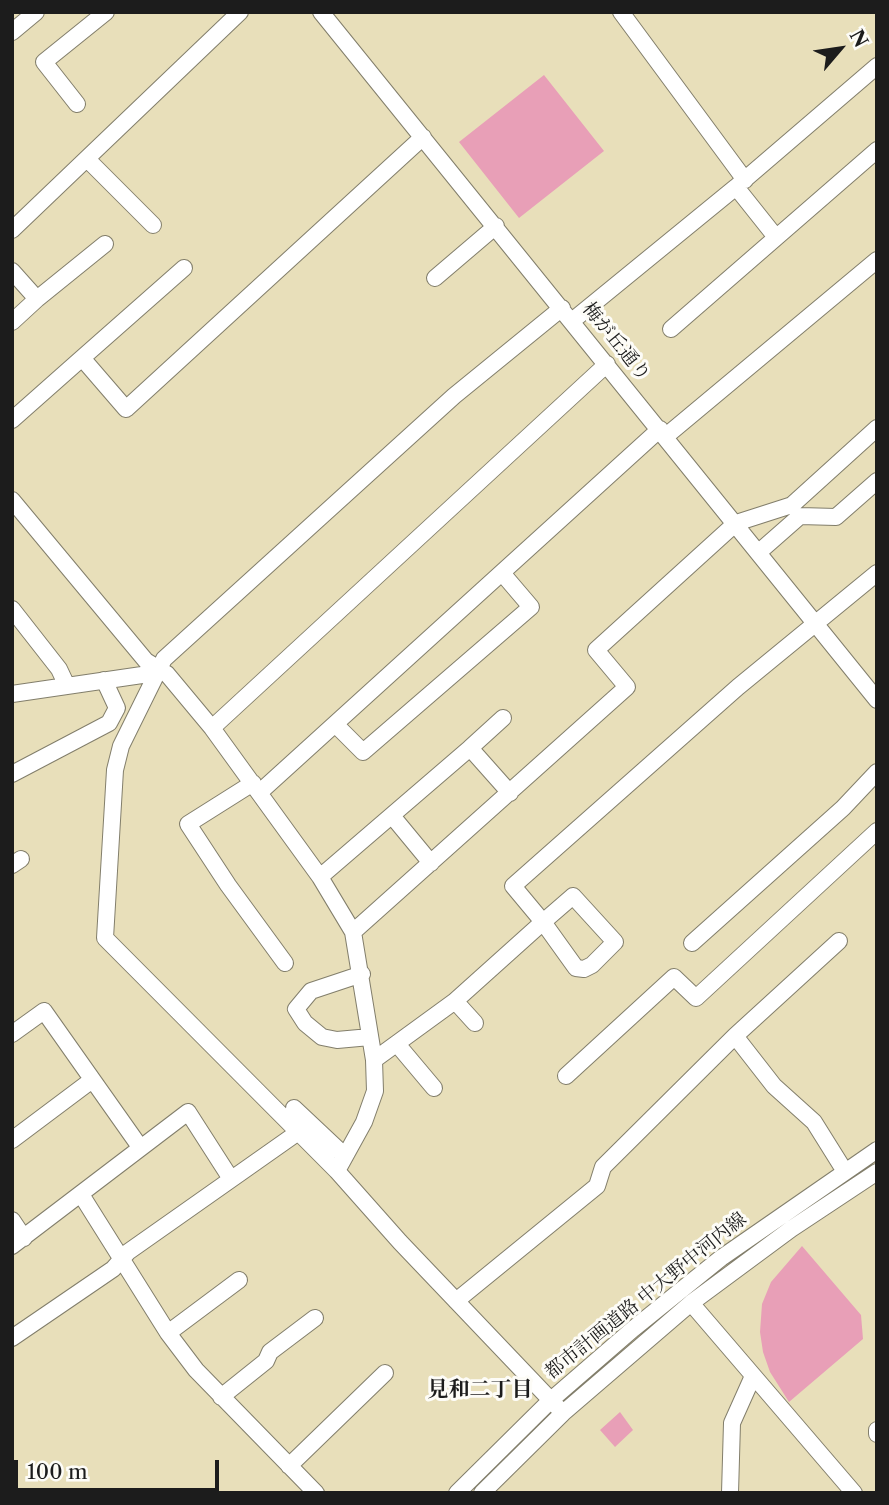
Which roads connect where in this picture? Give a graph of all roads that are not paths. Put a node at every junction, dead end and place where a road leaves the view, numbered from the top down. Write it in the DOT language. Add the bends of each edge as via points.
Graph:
graph roads {
  1 [pos="36,12"];
  2 [pos="106,12"];
  3 [pos="240,12"];
  4 [pos="321,12"];
  5 [pos="621,12"];
  6 [pos="12,32"];
  7 [pos="877,66"];
  8 [pos="77,104"];
  9 [pos="423,137"];
  10 [pos="877,150"];
  11 [pos="87,159"];
  12 [pos="741,183"];
  13 [pos="153,226"];
  14 [pos="496,226"];
  15 [pos="12,230"];
  16 [pos="775,236"];
  17 [pos="105,244"];
  18 [pos="877,260"];
  19 [pos="184,268"];
  20 [pos="12,271"];
  21 [pos="435,278"];
  22 [pos="37,299"];
  23 [pos="567,315"];
  24 [pos="12,322"];
  25 [pos="671,329"];
  26 [pos="82,358"];
  27 [pos="607,364"];
  28 [pos="12,420"];
  29 [pos="877,428"];
  30 [pos="663,433"];
  31 [pos="877,481"];
  32 [pos="12,500"];
  33 [pos="736,523"];
  34 [pos="759,552"];
  35 [pos="502,573"];
  36 [pos="877,573"];
  37 [pos="12,609"];
  38 [pos="815,622"];
  39 [pos="158,668"];
  40 [pos="104,680"];
  41 [pos="67,686"];
  42 [pos="12,694"];
  43 [pos="877,699"];
  44 [pos="503,718"];
  45 [pos="335,724"];
  46 [pos="212,728"];
  47 [pos="470,748"];
  48 [pos="877,772"];
  49 [pos="12,774"];
  50 [pos="256,788"];
  51 [pos="510,793"];
  52 [pos="393,817"];
  53 [pos="877,831"];
  54 [pos="431,863"];
  55 [pos="320,877"];
  56 [pos="544,922"];
  57 [pos="353,932"];
  58 [pos="839,941"];
  59 [pos="692,943"];
  60 [pos="285,963"];
  61 [pos="362,974"];
  62 [pos="455,1001"];
  63 [pos="475,1023"];
  64 [pos="12,1034"];
  65 [pos="736,1036"];
  66 [pos="370,1037"];
  67 [pos="397,1044"];
  68 [pos="374,1060"];
  69 [pos="566,1076"];
  70 [pos="92,1080"];
  71 [pos="434,1088"];
  72 [pos="294,1108"];
  73 [pos="297,1133"];
  74 [pos="12,1140"];
  75 [pos="140,1147"];
  76 [pos="877,1150"];
  77 [pos="344,1155"];
  78 [pos="845,1170"];
  79 [pos="337,1171"];
  80 [pos="877,1172"];
  81 [pos="231,1179"];
  82 [pos="82,1196"];
  83 [pos="12,1220"];
  84 [pos="18,1242"];
  85 [pos="121,1260"];
  86 [pos="239,1280"];
  87 [pos="456,1301"];
  88 [pos="691,1303"];
  89 [pos="315,1318"];
  90 [pos="168,1334"];
  91 [pos="12,1338"];
  92 [pos="385,1373"];
  93 [pos="753,1376"];
  94 [pos="221,1397"];
  95 [pos="551,1400"];
  96 [pos="563,1413"];
  97 [pos="289,1466"];
  98 [pos="487,1491"];
  99 [pos="316,1493"];
  100 [pos="457,1493"];
  101 [pos="730,1493"];
  102 [pos="854,1493"];
  1 -- 6 [label="street"];
  2 -- 8 [label="street" via="44,62"];
  3 -- 11 [label="street"];
  4 -- 9 [label="street, 梅が丘通り"];
  5 -- 12 [label="street"];
  7 -- 12 [label="street"];
  9 -- 14 [label="street, 梅が丘通り"];
  9 -- 26 [label="street" via="126,410"];
  10 -- 16 [label="street"];
  11 -- 13 [label="street"];
  11 -- 15 [label="street"];
  12 -- 16 [label="street"];
  12 -- 23 [label="street"];
  14 -- 21 [label="street"];
  14 -- 23 [label="street, 梅が丘通り"];
  16 -- 25 [label="street"];
  17 -- 22 [label="street"];
  18 -- 30 [label="street"];
  19 -- 26 [label="street"];
  20 -- 22 [label="street"];
  22 -- 24 [label="street"];
  23 -- 27 [label="street, 梅が丘通り"];
  23 -- 39 [label="street" via="454,396"];
  26 -- 28 [label="street"];
  27 -- 30 [label="street, 梅が丘通り"];
  27 -- 46 [label="street"];
  29 -- 33 [label="street" via="792,505"];
  30 -- 33 [label="street, 梅が丘通り"];
  30 -- 35 [label="street"];
  31 -- 34 [label="street" via="836,517 800,516"];
  32 -- 39 [label="street" via="146,661"];
  33 -- 34 [label="street, 梅が丘通り"];
  33 -- 51 [label="street" via="596,650 627,687"];
  34 -- 38 [label="street, 梅が丘通り"];
  35 -- 45 [label="street"];
  35 -- 45 [label="street" via="531,607 363,752"];
  36 -- 38 [label="street"];
  37 -- 41 [label="street"];
  38 -- 43 [label="street, 梅が丘通り"];
  38 -- 56 [label="street" via="513,886"];
  39 -- 40 [label="street"];
  39 -- 46 [label="street"];
  39 -- 73 [label="street" via="121,746 115,770 105,938"];
  40 -- 41 [label="street"];
  40 -- 49 [label="street" via="117,708 109,723"];
  41 -- 42 [label="street"];
  44 -- 47 [label="street"];
  45 -- 50 [label="street"];
  46 -- 50 [label="street"];
  47 -- 51 [label="street"];
  47 -- 52 [label="street"];
  48 -- 59 [label="street"];
  50 -- 55 [label="street"];
  50 -- 60 [label="street" via="188,824"];
  51 -- 54 [label="street"];
  52 -- 54 [label="street"];
  52 -- 55 [label="street"];
  53 -- 69 [label="street" via="696,998 674,977"];
  54 -- 57 [label="street"];
  55 -- 57 [label="street"];
  56 -- 56 [label="street" via="576,968 592,965 615,942 573,896"];
  56 -- 62 [label="street"];
  57 -- 61 [label="street"];
  58 -- 65 [label="street"];
  61 -- 66 [label="street"];
  61 -- 66 [label="street" via="311,991 296,1009 304,1023 322,1037"];
  62 -- 63 [label="street"];
  62 -- 67 [label="street"];
  64 -- 70 [label="street" via="44,1011"];
  65 -- 78 [label="street" via="774,1086 814,1122"];
  65 -- 87 [label="street" via="603,1167 597,1186"];
  66 -- 68 [label="street"];
  67 -- 68 [label="street"];
  67 -- 71 [label="street"];
  68 -- 77 [label="street" via="374,1091 364,1122"];
  70 -- 74 [label="street"];
  70 -- 75 [label="street"];
  72 -- 77 [label="street"];
  73 -- 79 [label="street"];
  73 -- 81 [label="street"];
  75 -- 81 [label="street" via="188,1112"];
  75 -- 82 [label="street"];
  76 -- 78 [label="street, 都市計画道路 中大野中河内線"];
  77 -- 79 [label="street"];
  78 -- 95 [label="street, 都市計画道路 中大野中河内線" via="721,1258"];
  79 -- 87 [label="street"];
  80 -- 88 [label="street, 都市計画道路 中大野中河内線"];
  81 -- 85 [label="street"];
  82 -- 84 [label="street"];
  82 -- 85 [label="street"];
  83 -- 84 [label="street"];
  85 -- 90 [label="street"];
  85 -- 91 [label="street"];
  86 -- 90 [label="street"];
  87 -- 95 [label="street"];
  88 -- 93 [label="street"];
  88 -- 96 [label="street, 都市計画道路 中大野中河内線"];
  89 -- 94 [label="street"];
  90 -- 94 [label="street"];
  92 -- 97 [label="street"];
  93 -- 101 [label="street" via="732,1423"];
  93 -- 102 [label="street"];
  94 -- 97 [label="street"];
  95 -- 96 [label="street"];
  95 -- 100 [label="street, 都市計画道路 中大野中河内線"];
  96 -- 98 [label="street, 都市計画道路 中大野中河内線"];
  97 -- 99 [label="street"];
}
